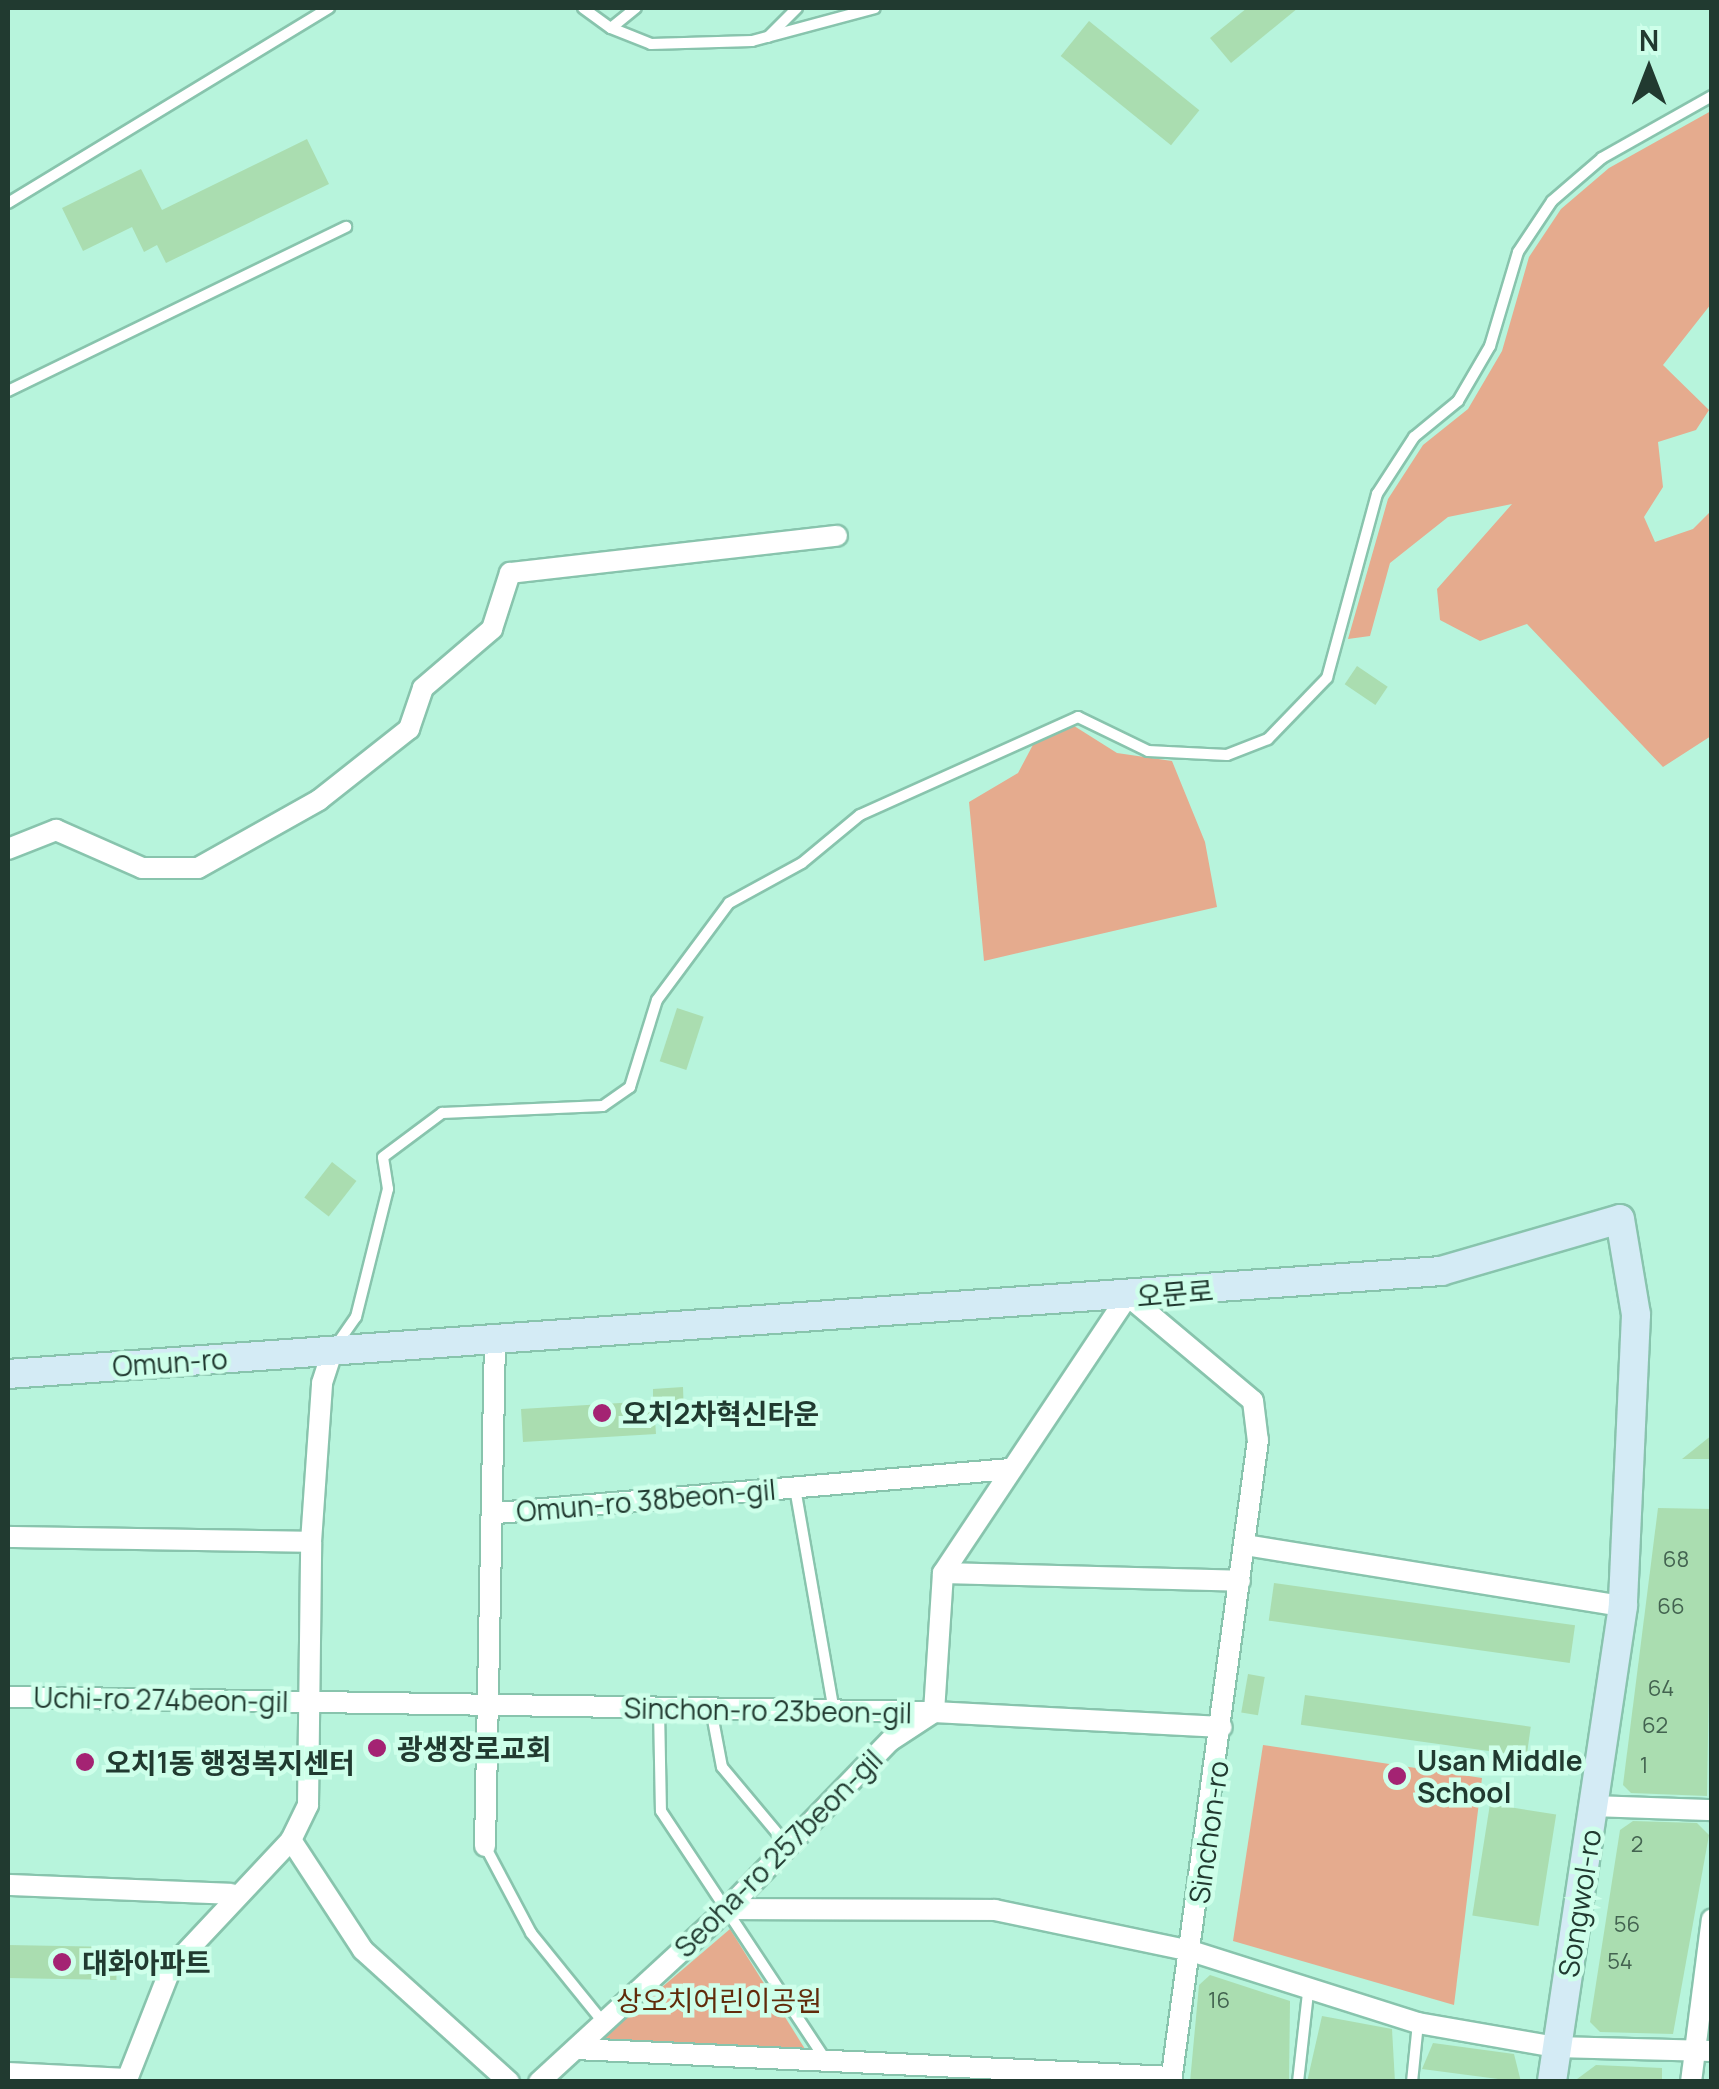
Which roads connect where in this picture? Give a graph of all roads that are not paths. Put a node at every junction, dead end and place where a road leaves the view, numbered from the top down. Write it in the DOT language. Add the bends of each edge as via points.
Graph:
graph roads {
  1 [pos="329,8"];
  2 [pos="583,8"];
  3 [pos="636,8"];
  4 [pos="797,8"];
  5 [pos="875,8"];
  6 [pos="611,28"];
  7 [pos="767,38"];
  8 [pos="1712,96"];
  9 [pos="8,203"];
  10 [pos="346,227"];
  11 [pos="8,392"];
  12 [pos="837,536"];
  13 [pos="8,849"];
  14 [pos="1128,1296"];
  15 [pos="495,1339"];
  16 [pos="334,1349"];
  17 [pos="8,1374"];
  18 [pos="1010,1470"];
  19 [pos="795,1487"];
  20 [pos="498,1513"];
  21 [pos="8,1538"];
  22 [pos="312,1542"];
  23 [pos="1246,1546"];
  24 [pos="943,1573"];
  25 [pos="1240,1582"];
  26 [pos="1623,1606"];
  27 [pos="8,1697"];
  28 [pos="314,1702"];
  29 [pos="488,1707"];
  30 [pos="659,1709"];
  31 [pos="711,1709"];
  32 [pos="834,1711"];
  33 [pos="934,1712"];
  34 [pos="1222,1726"];
  35 [pos="1595,1806"];
  36 [pos="1712,1810"];
  37 [pos="290,1840"];
  38 [pos="485,1846"];
  39 [pos="788,1846"];
  40 [pos="8,1884"];
  41 [pos="231,1894"];
  42 [pos="728,1909"];
  43 [pos="1711,1928"];
  44 [pos="1192,1951"];
  45 [pos="1308,1992"];
  46 [pos="1418,2023"];
  47 [pos="604,2024"];
  48 [pos="1555,2047"];
  49 [pos="576,2050"];
  50 [pos="1704,2050"];
  51 [pos="802,2058"];
  52 [pos="825,2059"];
  53 [pos="8,2073"];
  54 [pos="1171,2079"];
  55 [pos="126,2080"];
  56 [pos="509,2082"];
  57 [pos="539,2082"];
  58 [pos="799,2082"];
  59 [pos="1298,2082"];
  60 [pos="1412,2082"];
  61 [pos="1552,2082"];
  62 [pos="1691,2082"];
  1 -- 9 [label="lane"];
  2 -- 6 [label="lane"];
  3 -- 6 [label="lane"];
  4 -- 7 [label="lane"];
  5 -- 7 [label="lane"];
  6 -- 7 [label="lane" via="651,44"];
  8 -- 16 [label="lane" via="1602,158 1552,201 1518,252 1490,346 1458,401 1414,436 1377,494 1327,678 1268,739 1227,755 1148,751 1078,717 860,816 802,863 729,903 657,1000 630,1087 603,1106 442,1112 383,1157 388,1189 356,1317"];
  10 -- 11 [label="lane"];
  12 -- 13 [label="street" via="510,573 492,628 423,688 410,729 319,800 198,868 142,868 56,830"];
  14 -- 15 [label="street, 오문로"];
  14 -- 18 [label="street"];
  14 -- 23 [label="street, Sinchon-ro" via="1254,1401"];
  14 -- 26 [label="street, 오문로" via="1441,1271 1620,1219 1636,1315"];
  15 -- 16 [label="street, 오문로"];
  15 -- 20 [label="street, Omun-ro 38beon-gil"];
  16 -- 17 [label="street, Omun-ro"];
  16 -- 22 [label="street" via="322,1383"];
  18 -- 19 [label="street, Omun-ro 38beon-gil"];
  18 -- 24 [label="street"];
  19 -- 20 [label="street, Omun-ro 38beon-gil"];
  19 -- 32 [label="lane"];
  20 -- 29 [label="street, Omun-ro 38beon-gil"];
  21 -- 22 [label="street"];
  22 -- 28 [label="street"];
  23 -- 25 [label="street, Sinchon-ro"];
  23 -- 26 [label="street"];
  24 -- 25 [label="street"];
  24 -- 33 [label="street"];
  25 -- 34 [label="street, Sinchon-ro"];
  26 -- 35 [label="street, Songwol-ro"];
  27 -- 28 [label="street, Uchi-ro 274beon-gil"];
  28 -- 29 [label="street, Sinchon-ro 23beon-gil"];
  28 -- 37 [label="street" via="308,1805"];
  29 -- 30 [label="street, Sinchon-ro 23beon-gil"];
  29 -- 38 [label="street, Omun-ro 38beon-gil"];
  30 -- 31 [label="street, Sinchon-ro 23beon-gil"];
  30 -- 42 [label="lane" via="661,1811"];
  31 -- 32 [label="street, Sinchon-ro 23beon-gil"];
  31 -- 39 [label="lane" via="722,1766"];
  32 -- 33 [label="street, Sinchon-ro 23beon-gil"];
  33 -- 34 [label="street, Sinchon-ro 23beon-gil"];
  33 -- 39 [label="street, Seoha-ro 257beon-gil" via="890,1741"];
  34 -- 44 [label="street, Sinchon-ro"];
  35 -- 36 [label="street"];
  35 -- 48 [label="street, Songwol-ro"];
  37 -- 41 [label="street"];
  37 -- 56 [label="street" via="363,1950"];
  38 -- 47 [label="lane" via="531,1933"];
  39 -- 42 [label="street, Seoha-ro 257beon-gil"];
  40 -- 41 [label="street"];
  41 -- 55 [label="street" via="170,1968"];
  42 -- 44 [label="street" via="946,1905"];
  42 -- 47 [label="street, Seoha-ro 257beon-gil"];
  42 -- 52 [label="lane"];
  43 -- 50 [label="street"];
  44 -- 45 [label="street"];
  44 -- 54 [label="street, Sinchon-ro"];
  45 -- 46 [label="street"];
  45 -- 59 [label="lane"];
  46 -- 48 [label="street"];
  46 -- 60 [label="lane"];
  47 -- 49 [label="street, Seoha-ro 257beon-gil"];
  48 -- 50 [label="street"];
  48 -- 61 [label="street, Songwol-ro"];
  49 -- 51 [label="street"];
  49 -- 57 [label="street, Seoha-ro 257beon-gil"];
  50 -- 62 [label="street"];
  51 -- 52 [label="street"];
  51 -- 58 [label="street"];
  52 -- 54 [label="street"];
  53 -- 55 [label="street"];
}
